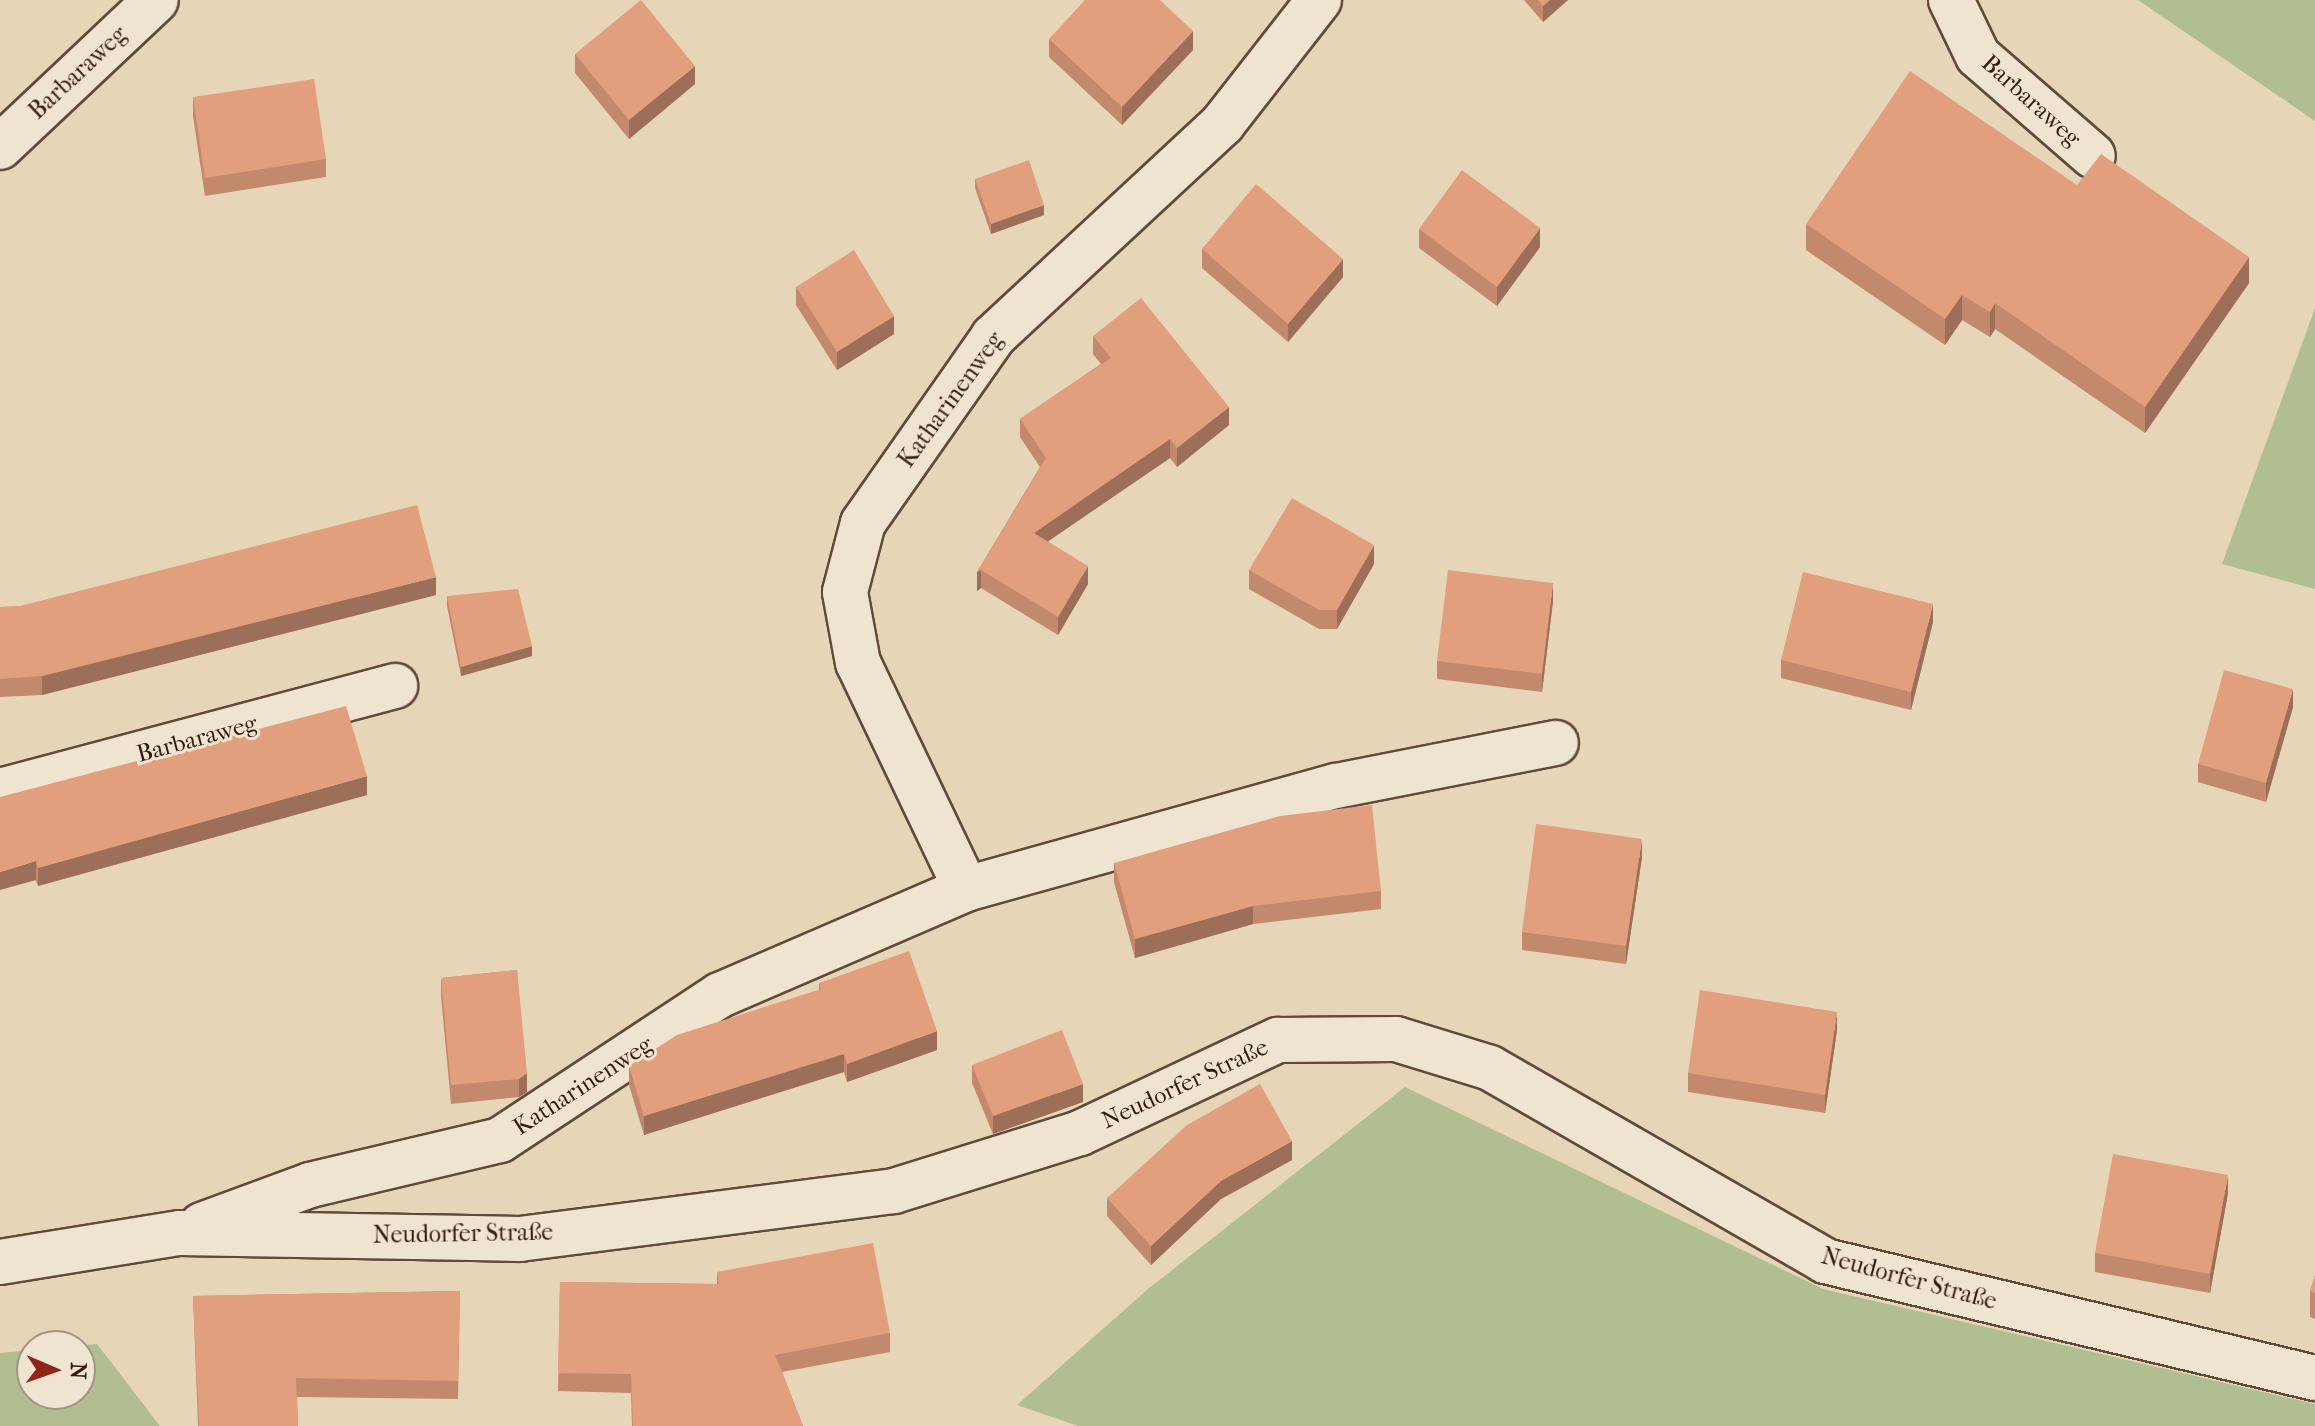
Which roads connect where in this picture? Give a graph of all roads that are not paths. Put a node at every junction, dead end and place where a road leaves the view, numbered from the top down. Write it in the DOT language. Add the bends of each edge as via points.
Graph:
graph roads {
  1 [pos="156,0"];
  2 [pos="1319,0"];
  3 [pos="1951,0"];
  4 [pos="0,147"];
  5 [pos="2093,156"];
  6 [pos="395,686"];
  7 [pos="1556,743"];
  8 [pos="0,791"];
  9 [pos="966,889"];
  10 [pos="180,1233"];
  11 [pos="0,1262"];
  12 [pos="2315,1378"];
  1 -- 4 [label="street, Barbaraweg"];
  2 -- 9 [label="street, Katharinenweg" via="1223,123 993,337 863,523 845,592 858,663"];
  3 -- 5 [label="street, Barbaraweg" via="1978,56"];
  6 -- 8 [label="street, Barbaraweg"];
  7 -- 9 [label="street, Katharinenweg" via="1336,786"];
  9 -- 10 [label="street, Katharinenweg" via="720,995 500,1140 310,1185"];
  10 -- 11 [label="street, Neudorfer Straße"];
  10 -- 12 [label="street, Neudorfer Straße" via="520,1239 894,1191 1080,1133 1278,1040 1396,1039 1490,1068 1825,1261"];
}
